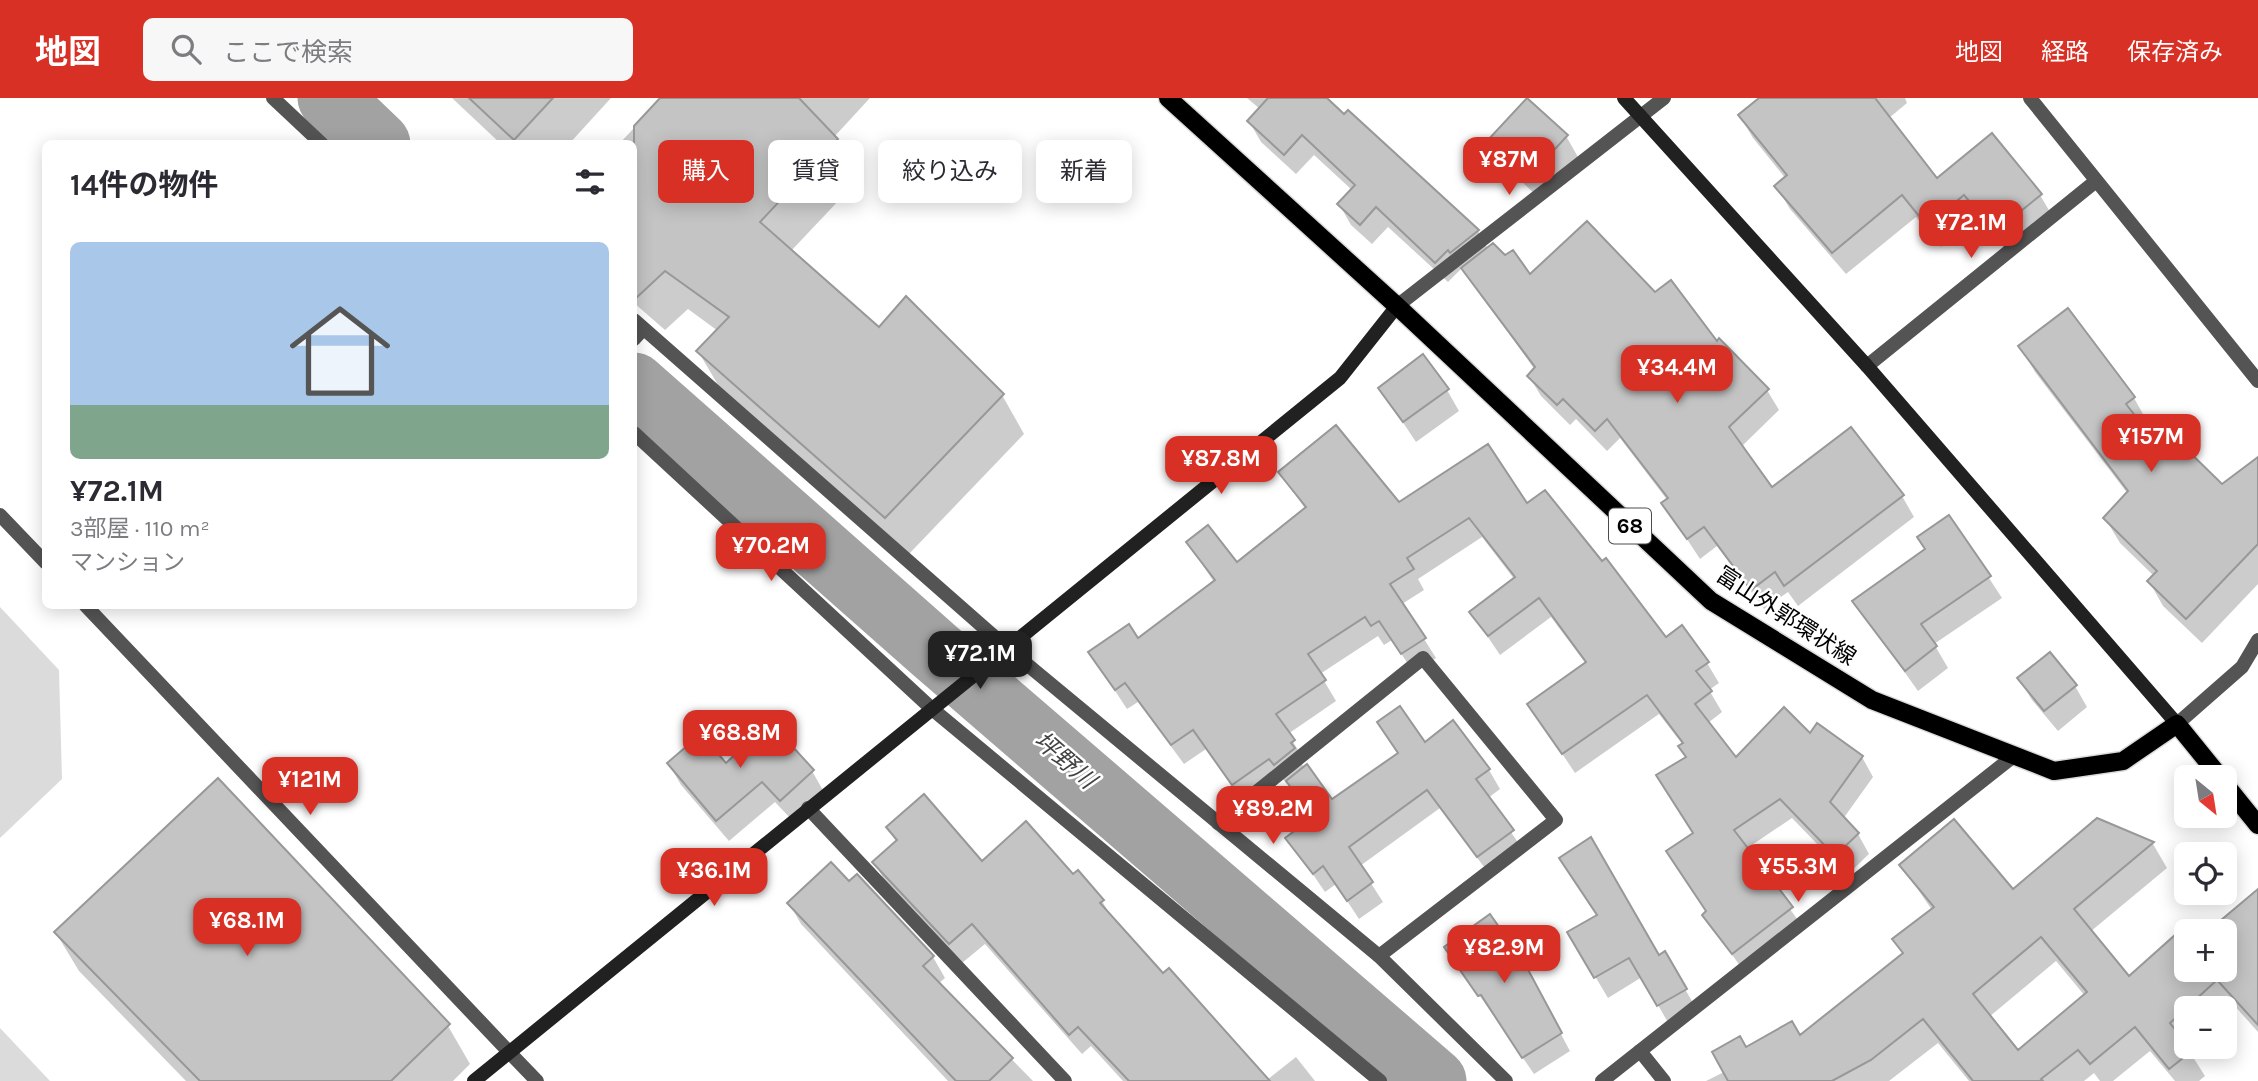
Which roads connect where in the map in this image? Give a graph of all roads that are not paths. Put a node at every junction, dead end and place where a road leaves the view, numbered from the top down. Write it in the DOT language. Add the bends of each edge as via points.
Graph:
graph roads {
  1 [pos="272,98"];
  2 [pos="1168,98"];
  3 [pos="1624,98"];
  4 [pos="1664,98"];
  5 [pos="2029,98"];
  6 [pos="1642,116"];
  7 [pos="317,140"];
  8 [pos="2096,181"];
  9 [pos="1397,306"];
  10 [pos="637,330"];
  11 [pos="1867,366"];
  12 [pos="2258,381"];
  13 [pos="637,436"];
  14 [pos="0,515"];
  15 [pos="42,559"];
  16 [pos="89,609"];
  17 [pos="2258,640"];
  18 [pos="1006,647"];
  19 [pos="931,708"];
  20 [pos="2177,724"];
  21 [pos="2015,755"];
  22 [pos="2210,765"];
  23 [pos="2237,799"];
  24 [pos="808,808"];
  25 [pos="1217,822"];
  26 [pos="2258,825"];
  27 [pos="1379,956"];
  28 [pos="1640,1051"];
  29 [pos="509,1052"];
  30 [pos="1374,1079"];
  31 [pos="474,1081"];
  32 [pos="537,1081"];
  33 [pos="1065,1081"];
  34 [pos="1506,1081"];
  35 [pos="1602,1081"];
  36 [pos="1664,1081"];
  1 -- 7 [label="street"];
  2 -- 9 [label="main road, 富山外郭環状線 / 68"];
  3 -- 6 [label="street"];
  4 -- 6 [label="street"];
  5 -- 8 [label="street"];
  6 -- 9 [label="street"];
  6 -- 11 [label="street"];
  8 -- 11 [label="street"];
  8 -- 12 [label="street"];
  9 -- 18 [label="street" via="1340,378"];
  9 -- 21 [label="main road, 富山外郭環状線 / 68" via="1711,601 1872,701"];
  10 -- 18 [label="street"];
  11 -- 20 [label="street"];
  13 -- 19 [label="street"];
  14 -- 15 [label="street"];
  16 -- 29 [label="street"];
  17 -- 20 [label="street" via="2242,667"];
  18 -- 19 [label="street"];
  18 -- 25 [label="street"];
  19 -- 24 [label="street"];
  19 -- 30 [label="street"];
  20 -- 21 [label="main road, 富山外郭環状線 / 68" via="2123,761 2054,771"];
  20 -- 22 [label="main road"];
  21 -- 28 [label="street"];
  23 -- 26 [label="main road"];
  24 -- 29 [label="street"];
  24 -- 33 [label="street"];
  25 -- 27 [label="street"];
  25 -- 27 [label="street" via="1423,658 1556,820"];
  27 -- 34 [label="street"];
  28 -- 35 [label="street"];
  28 -- 36 [label="street"];
  29 -- 31 [label="street"];
  29 -- 32 [label="street"];
}
